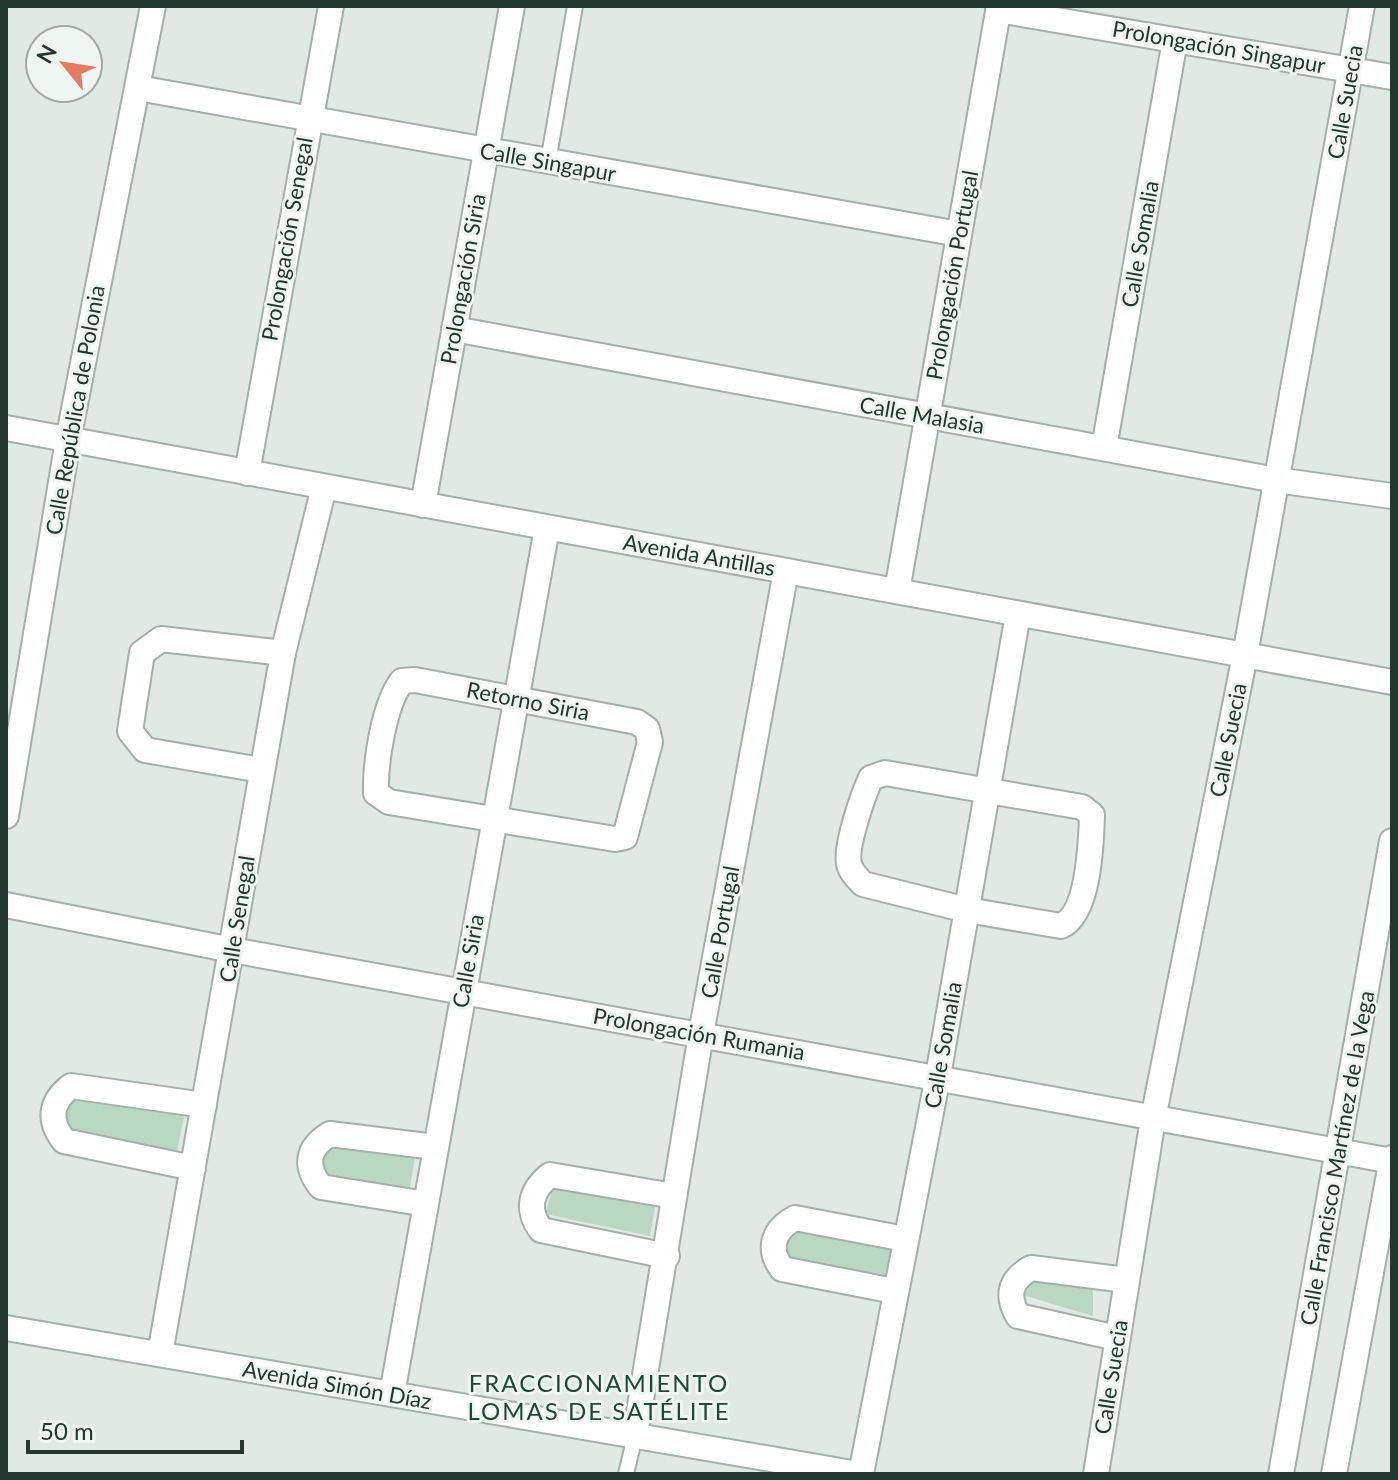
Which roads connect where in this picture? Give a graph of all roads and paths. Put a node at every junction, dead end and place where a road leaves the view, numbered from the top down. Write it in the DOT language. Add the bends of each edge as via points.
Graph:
graph roads {
  1 [pos="153,6"];
  2 [pos="331,6"];
  3 [pos="512,6"];
  4 [pos="575,6"];
  5 [pos="1362,6"];
  6 [pos="998,8"];
  7 [pos="1175,40"];
  8 [pos="1351,70"];
  9 [pos="1392,77"];
  10 [pos="138,88"];
  11 [pos="308,120"];
  12 [pos="486,151"];
  13 [pos="548,162"];
  14 [pos="959,234"];
  15 [pos="454,329"];
  16 [pos="927,416"];
  17 [pos="6,428"];
  18 [pos="68,440"];
  19 [pos="1104,448"];
  20 [pos="247,473"];
  21 [pos="1276,480"];
  22 [pos="324,487"];
  23 [pos="1392,496"];
  24 [pos="423,505"];
  25 [pos="547,528"];
  26 [pos="786,571"];
  27 [pos="897,591"];
  28 [pos="1018,614"];
  29 [pos="283,653"];
  30 [pos="1245,655"];
  31 [pos="1392,682"];
  32 [pos="515,699"];
  33 [pos="261,770"];
  34 [pos="987,789"];
  35 [pos="6,816"];
  36 [pos="495,817"];
  37 [pos="1392,841"];
  38 [pos="6,905"];
  39 [pos="967,910"];
  40 [pos="232,950"];
  41 [pos="462,991"];
  42 [pos="701,1034"];
  43 [pos="938,1076"];
  44 [pos="204,1105"];
  45 [pos="1153,1119"];
  46 [pos="435,1147"];
  47 [pos="1339,1151"];
  48 [pos="1392,1160"];
  49 [pos="193,1168"];
  50 [pos="674,1196"];
  51 [pos="426,1204"];
  52 [pos="905,1239"];
  53 [pos="667,1256"];
  54 [pos="1126,1280"];
  55 [pos="894,1291"];
  56 [pos="6,1328"];
  57 [pos="1117,1338"];
  58 [pos="160,1354"];
  59 [pos="392,1394"];
  60 [pos="635,1436"];
  61 [pos="626,1474"];
  62 [pos="860,1474"];
  63 [pos="1096,1474"];
  64 [pos="1281,1474"];
  65 [pos="1334,1474"];
  1 -- 10 [label="street, Calle República de Polonia"];
  2 -- 11 [label="street, Prolongación Senegal"];
  3 -- 12 [label="street, Prolongación Siria"];
  4 -- 13 [label="lane"];
  5 -- 8 [label="street, Calle Suecia"];
  6 -- 7 [label="street, Prolongación Singapur"];
  6 -- 14 [label="street, Prolongación Portugal"];
  7 -- 8 [label="street, Prolongación Singapur"];
  7 -- 19 [label="street, Calle Somalia"];
  8 -- 9 [label="street, Prolongación Singapur"];
  8 -- 21 [label="street, Calle Suecia"];
  10 -- 11 [label="street, Calle Singapur"];
  10 -- 18 [label="street, Calle República de Polonia"];
  11 -- 12 [label="street, Calle Singapur"];
  11 -- 20 [label="street, Prolongación Senegal"];
  12 -- 13 [label="street, Calle Singapur"];
  12 -- 15 [label="street, Prolongación Siria"];
  13 -- 14 [label="street, Calle Singapur"];
  14 -- 16 [label="street, Prolongación Portugal"];
  15 -- 16 [label="street, Calle Malasia"];
  15 -- 24 [label="street, Prolongación Siria"];
  16 -- 19 [label="street, Calle Malasia"];
  16 -- 27 [label="street, Prolongación Portugal"];
  17 -- 18 [label="street, Avenida Antillas"];
  18 -- 20 [label="street, Avenida Antillas"];
  18 -- 35 [label="street, Calle República de Polonia"];
  19 -- 21 [label="street, Calle Malasia"];
  20 -- 22 [label="street, Avenida Antillas"];
  21 -- 23 [label="street, Calle Malasia"];
  21 -- 30 [label="street, Calle Suecia"];
  22 -- 24 [label="street, Avenida Antillas"];
  22 -- 29 [label="street, Calle Senegal"];
  24 -- 25 [label="street, Avenida Antillas"];
  25 -- 26 [label="street, Avenida Antillas"];
  25 -- 32 [label="street, Calle Siria"];
  26 -- 27 [label="street, Avenida Antillas"];
  26 -- 42 [label="street, Calle Portugal"];
  27 -- 28 [label="street, Avenida Antillas"];
  28 -- 30 [label="street, Avenida Antillas"];
  28 -- 34 [label="street, Calle Somalia"];
  29 -- 33 [label="street, Calle Senegal"];
  29 -- 33 [label="street" via="161,639 142,653 130,731 136,742 145,750"];
  30 -- 31 [label="street, Avenida Antillas"];
  30 -- 45 [label="street, Calle Suecia"];
  32 -- 36 [label="street, Calle Siria"];
  32 -- 36 [label="street, Retorno Siria" via="402,681 392,693 375,776 376,793 389,802"];
  32 -- 36 [label="street, Retorno Siria" via="637,722 647,729 650,742 625,837"];
  33 -- 40 [label="street, Calle Senegal"];
  34 -- 39 [label="street, Calle Somalia"];
  34 -- 39 [label="street" via="1082,807 1092,815 1081,905 1072,921 1061,926"];
  34 -- 39 [label="street" via="885,773 871,778 847,861 863,884"];
  36 -- 41 [label="street, Calle Siria"];
  37 -- 47 [label="street, Calle Francisco Martínez de la Vega"];
  38 -- 40 [label="street, Prolongación Rumania"];
  39 -- 43 [label="street, Calle Somalia"];
  40 -- 41 [label="street, Prolongación Rumania"];
  40 -- 44 [label="street, Calle Senegal"];
  41 -- 42 [label="street, Prolongación Rumania"];
  41 -- 46 [label="street, Calle Siria"];
  42 -- 43 [label="street, Prolongación Rumania"];
  42 -- 50 [label="street, Calle Portugal"];
  43 -- 45 [label="street, Prolongación Rumania"];
  43 -- 52 [label="street, Calle Somalia"];
  44 -- 49 [label="street, Calle Senegal"];
  44 -- 49 [label="street" via="71,1086 59,1095 52,1111 64,1141"];
  45 -- 47 [label="street, Prolongación Rumania"];
  45 -- 54 [label="street, Calle Suecia"];
  46 -- 51 [label="street, Calle Siria"];
  46 -- 51 [label="street" via="330,1134 317,1142 309,1159 310,1174 321,1187"];
  47 -- 48 [label="street, Prolongación Rumania"];
  47 -- 64 [label="street, Calle Francisco Martínez de la Vega"];
  48 -- 65 [label="street"];
  49 -- 58 [label="street, Calle Senegal"];
  50 -- 53 [label="street, Calle Portugal"];
  50 -- 53 [label="street" via="550,1175 537,1185 531,1202 532,1217 541,1230"];
  51 -- 59 [label="street, Calle Siria"];
  52 -- 55 [label="street, Calle Somalia"];
  52 -- 55 [label="street" via="795,1218 781,1226 772,1242 774,1259 782,1269"];
  53 -- 60 [label="street, Calle Portugal"];
  54 -- 57 [label="street, Calle Suecia"];
  54 -- 57 [label="street" via="1031,1268 1017,1276 1011,1288 1018,1316"];
  55 -- 62 [label="street, Calle Somalia"];
  56 -- 58 [label="street, Avenida Simón Díaz"];
  57 -- 63 [label="street, Calle Suecia"];
  58 -- 59 [label="street, Avenida Simón Díaz"];
  59 -- 60 [label="street, Avenida Simón Díaz"];
  60 -- 61 [label="lane"];
  60 -- 62 [label="street, Avenida Simón Díaz"];
}
